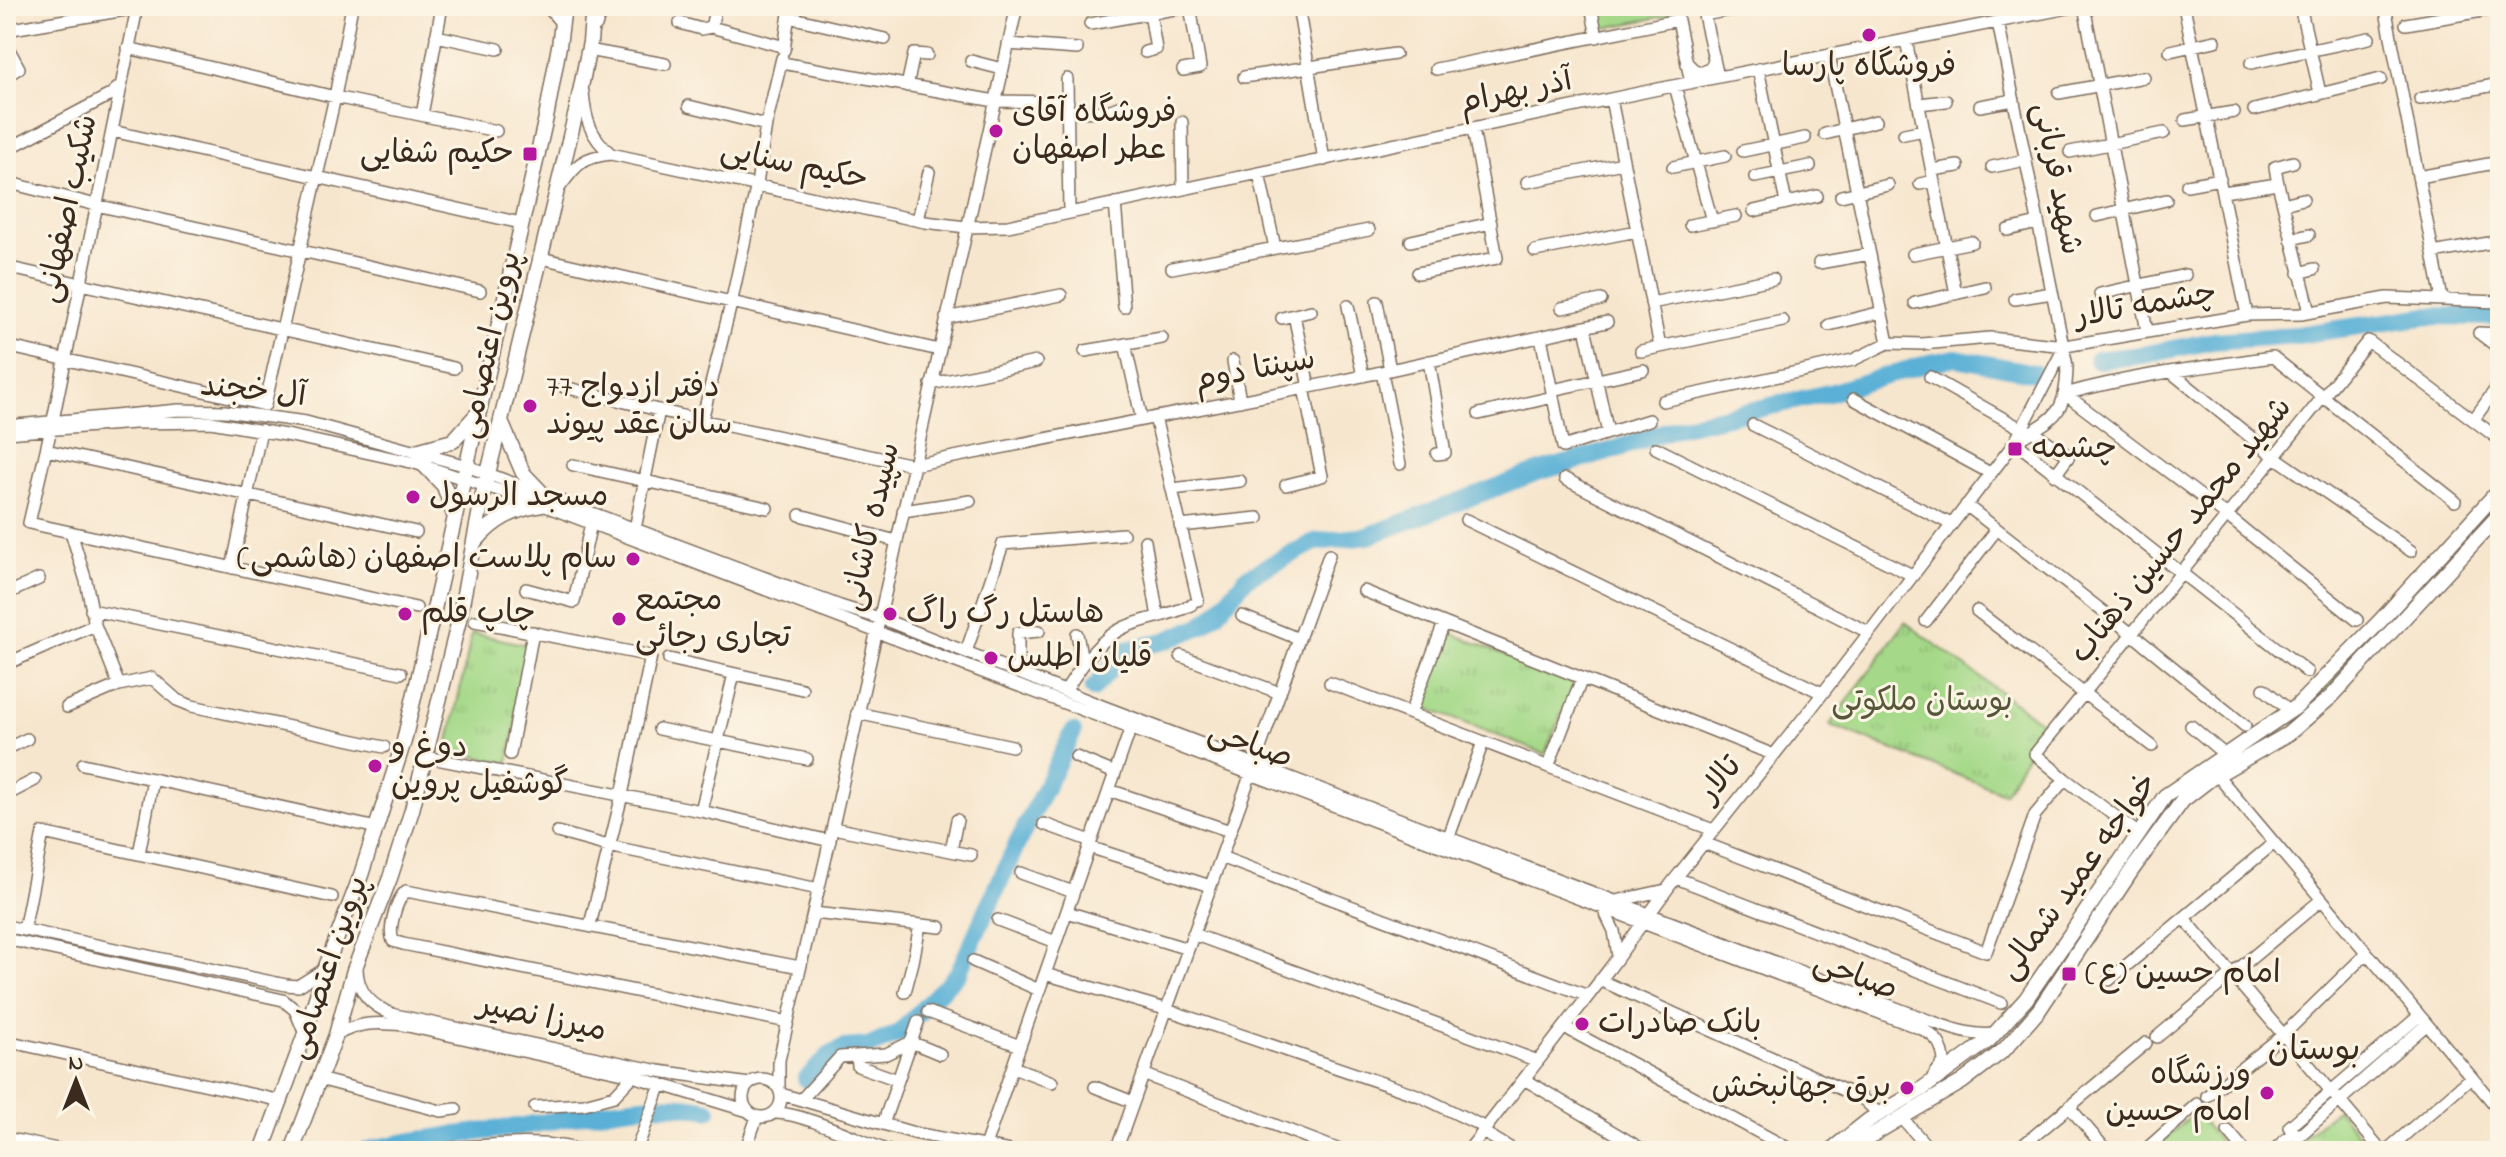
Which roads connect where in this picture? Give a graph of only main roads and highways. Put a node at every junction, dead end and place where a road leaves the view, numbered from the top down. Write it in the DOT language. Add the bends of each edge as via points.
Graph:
graph roads {
  1 [pos="564,6"];
  2 [pos="593,6"];
  3 [pos="479,411"];
  4 [pos="502,424"];
  5 [pos="416,451"];
  6 [pos="424,465"];
  7 [pos="2500,489"];
  8 [pos="2500,514"];
  9 [pos="455,517"];
  10 [pos="473,544"];
  11 [pos="2212,770"];
  12 [pos="1854,1150"];
  13 [pos="262,1151"];
  14 [pos="292,1151"];
  15 [pos="1830,1151"];
  1 -- 3 [label="main road, پروین اعتصامی" via="547,113"];
  2 -- 4 [label="main road, پروین اعتصامی" via="582,81"];
  3 -- 5 [label="main road" via="453,441"];
  3 -- 9 [label="main road, پروین اعتصامی"];
  4 -- 10 [label="main road, پروین اعتصامی"];
  4 -- 10 [label="main road" via="523,473 543,499 489,525"];
  6 -- 9 [label="main road" via="444,486"];
  7 -- 11 [label="main road, خواجه عمید شمالی" via="2347,656 2290,711 2224,754"];
  8 -- 11 [label="main road, خواجه عمید شمالی" via="2332,696 2288,734"];
  9 -- 13 [label="main road, پروین اعتصامی" via="404,741"];
  10 -- 14 [label="main road, پروین اعتصامی" via="426,757 390,878"];
  11 -- 12 [label="main road, خواجه عمید شمالی" via="2172,813 2020,1033 1985,1067"];
  11 -- 15 [label="main road, خواجه عمید شمالی" via="2165,796 2026,999 1994,1034"];
}
